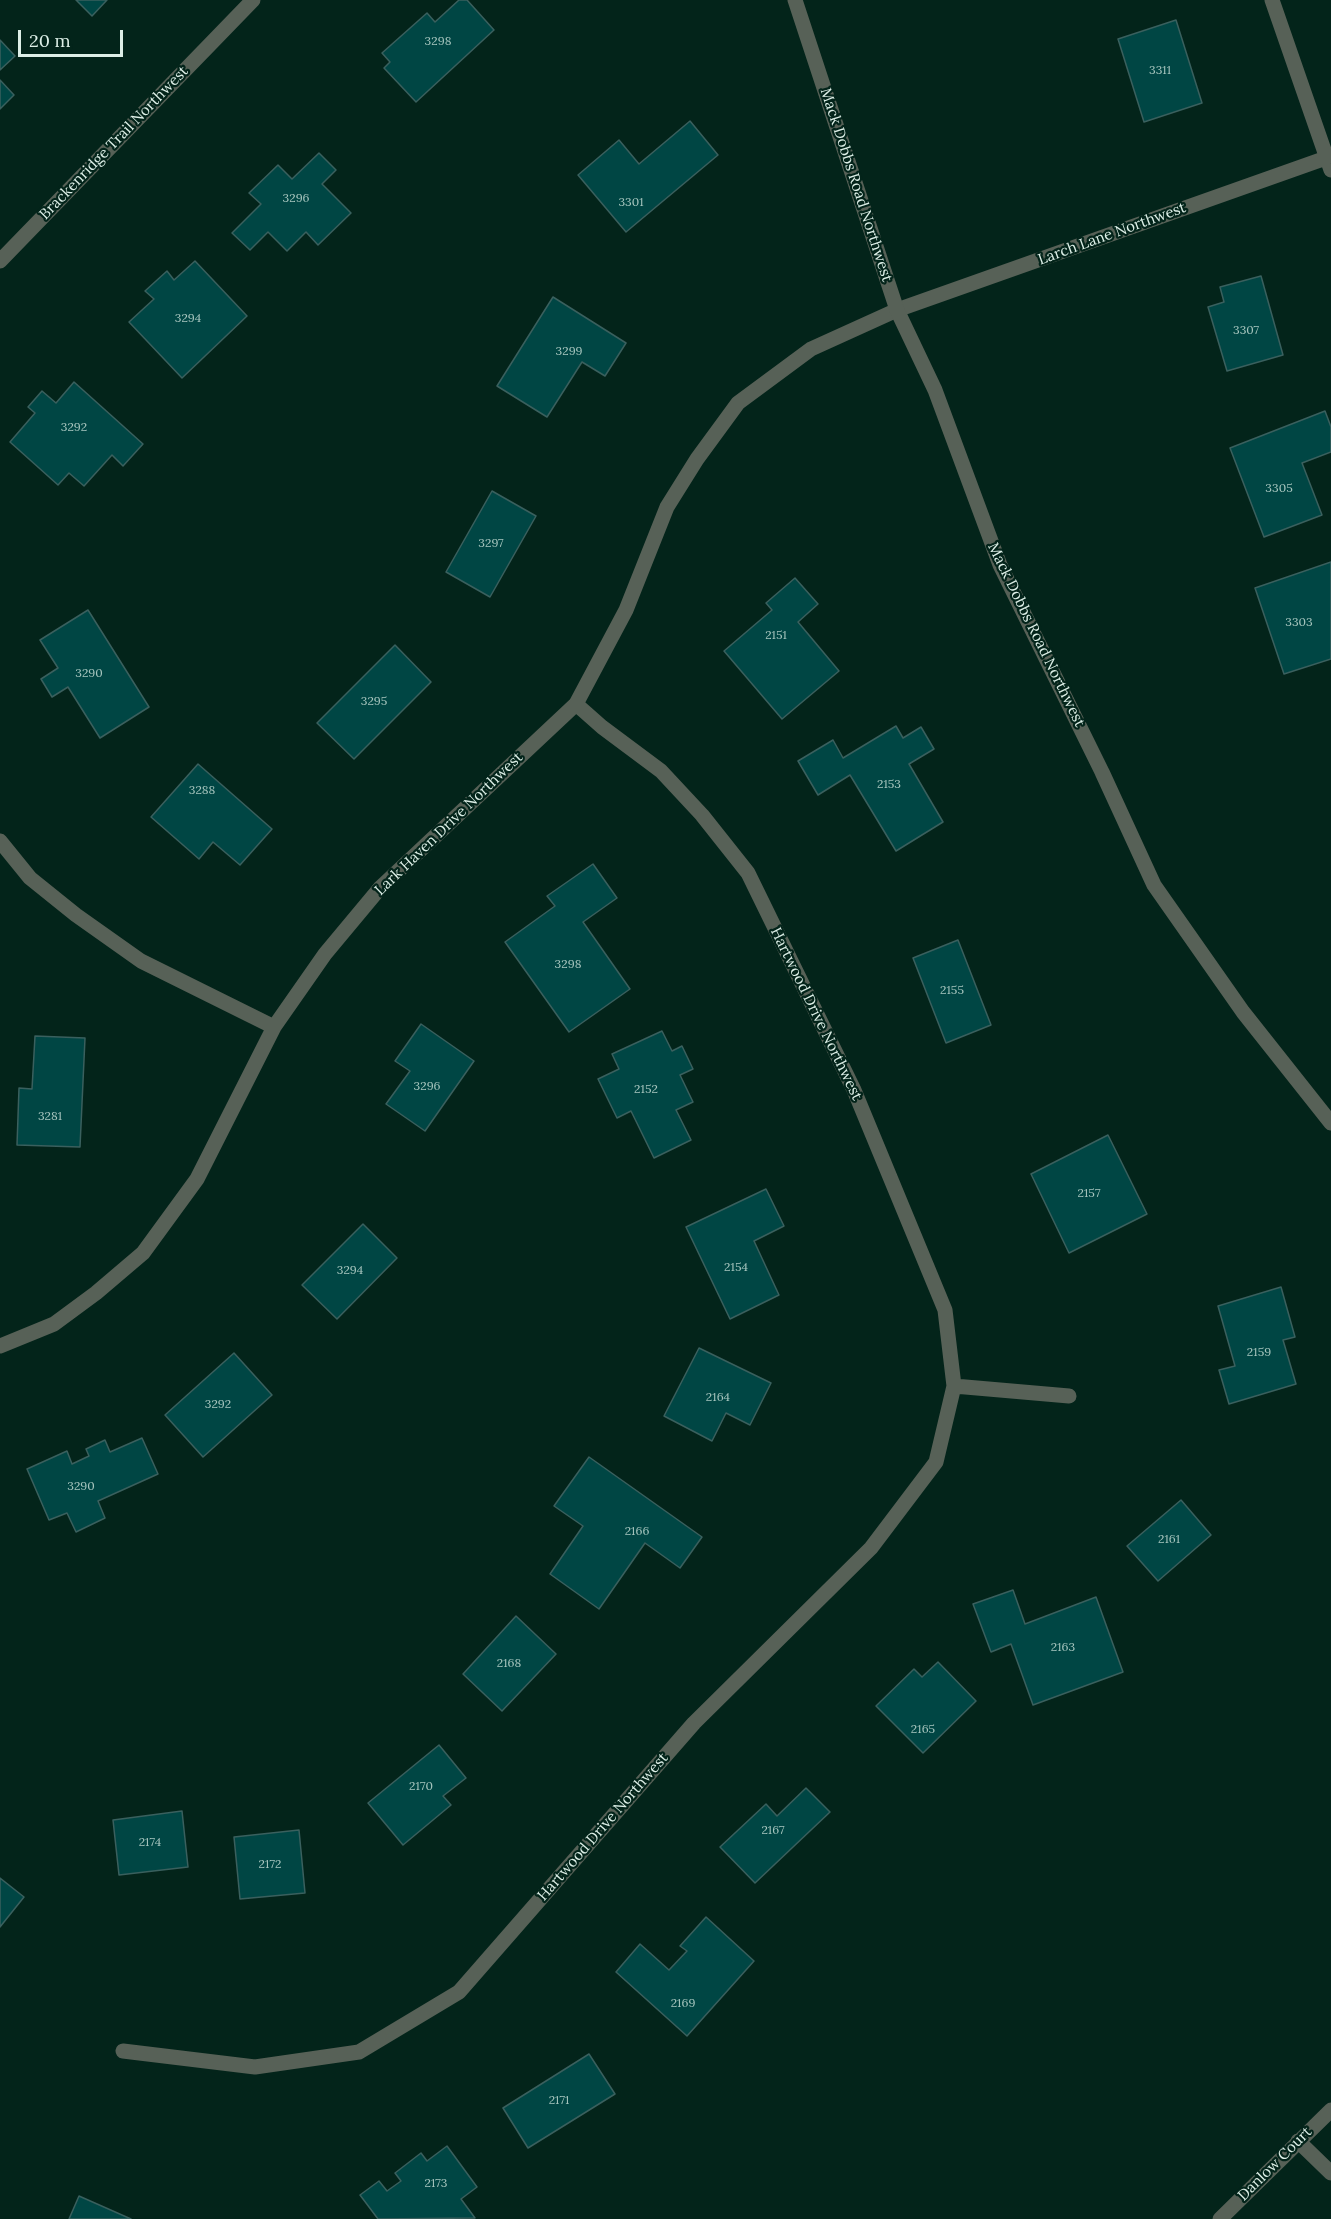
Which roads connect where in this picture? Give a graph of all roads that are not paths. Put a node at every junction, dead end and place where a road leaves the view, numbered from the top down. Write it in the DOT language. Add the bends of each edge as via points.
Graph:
graph roads {
  1 [pos="253,0"];
  2 [pos="795,0"];
  3 [pos="1272,0"];
  4 [pos="1328,164"];
  5 [pos="0,261"];
  6 [pos="897,310"];
  7 [pos="576,704"];
  8 [pos="0,842"];
  9 [pos="274,1027"];
  10 [pos="1331,1123"];
  11 [pos="0,1346"];
  12 [pos="954,1386"];
  13 [pos="1069,1396"];
  14 [pos="123,2051"];
  15 [pos="1331,2110"];
  16 [pos="1298,2140"];
  17 [pos="1331,2173"];
  18 [pos="1220,2219"];
  1 -- 5 [label="street, Brackenridge Trail Northwest"];
  2 -- 6 [label="street, Mack Dobbs Road Northwest"];
  3 -- 4 [label="street"];
  4 -- 6 [label="street, Larch Lane Northwest"];
  6 -- 7 [label="street, Lark Haven Drive Northwest" via="811,349 738,404 666,507 626,610"];
  6 -- 10 [label="street, Mack Dobbs Road Northwest" via="935,390 1000,566 1154,885 1243,1012"];
  7 -- 9 [label="street, Lark Haven Drive Northwest" via="380,888 325,954"];
  7 -- 12 [label="street, Hartwood Drive Northwest" via="661,771 748,873 854,1089 945,1310"];
  8 -- 9 [label="street" via="30,878 141,961"];
  9 -- 11 [label="street, Lark Haven Drive Northwest" via="197,1179 143,1253 54,1324"];
  12 -- 13 [label="street"];
  12 -- 14 [label="street, Hartwood Drive Northwest" via="936,1462 871,1548 694,1723 459,1992 359,2052 255,2067"];
  15 -- 16 [label="street, Danlow Court"];
  16 -- 17 [label="street"];
  16 -- 18 [label="street, Danlow Court"];
}
